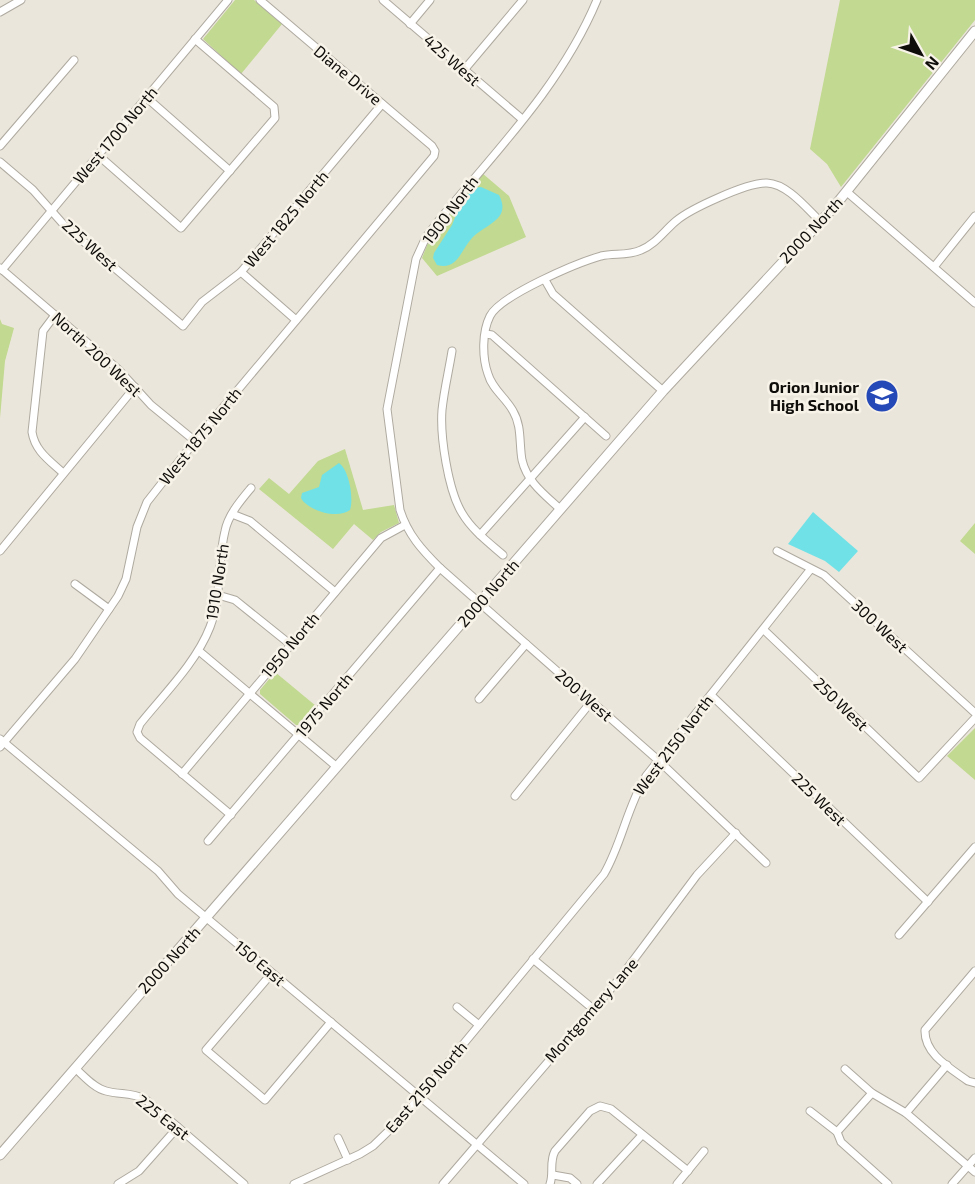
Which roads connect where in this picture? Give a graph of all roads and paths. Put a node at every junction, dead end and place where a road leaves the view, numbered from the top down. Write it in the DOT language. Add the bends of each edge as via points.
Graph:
graph roads {
  1 [pos="21,0"];
  2 [pos="228,0"];
  3 [pos="260,0"];
  4 [pos="383,0"];
  5 [pos="430,0"];
  6 [pos="523,0"];
  7 [pos="597,0"];
  8 [pos="1,12"];
  9 [pos="4,21"];
  10 [pos="410,24"];
  11 [pos="975,32"];
  12 [pos="195,39"];
  13 [pos="74,60"];
  14 [pos="464,70"];
  15 [pos="146,97"];
  16 [pos="382,104"];
  17 [pos="522,119"];
  18 [pos="0,146"];
  19 [pos="435,150"];
  20 [pos="98,155"];
  21 [pos="0,162"];
  22 [pos="230,171"];
  23 [pos="847,192"];
  24 [pos="52,210"];
  25 [pos="975,216"];
  26 [pos="821,222"];
  27 [pos="934,267"];
  28 [pos="1,269"];
  29 [pos="241,272"];
  30 [pos="545,280"];
  31 [pos="975,303"];
  32 [pos="55,315"];
  33 [pos="296,320"];
  34 [pos="183,326"];
  35 [pos="486,334"];
  36 [pos="452,351"];
  37 [pos="135,387"];
  38 [pos="663,391"];
  39 [pos="585,417"];
  40 [pos="606,436"];
  41 [pos="195,441"];
  42 [pos="63,473"];
  43 [pos="530,479"];
  44 [pos="251,488"];
  45 [pos="561,509"];
  46 [pos="232,514"];
  47 [pos="405,525"];
  48 [pos="480,535"];
  49 [pos="3,543"];
  50 [pos="777,550"];
  51 [pos="0,552"];
  52 [pos="503,555"];
  53 [pos="440,568"];
  54 [pos="810,570"];
  55 [pos="75,584"];
  56 [pos="335,592"];
  57 [pos="218,595"];
  58 [pos="480,603"];
  59 [pos="109,609"];
  60 [pos="764,630"];
  61 [pos="526,644"];
  62 [pos="291,645"];
  63 [pos="199,651"];
  64 [pos="250,693"];
  65 [pos="711,695"];
  66 [pos="479,699"];
  67 [pos="591,702"];
  68 [pos="975,712"];
  69 [pos="975,718"];
  70 [pos="299,735"];
  71 [pos="1,742"];
  72 [pos="658,760"];
  73 [pos="338,767"];
  74 [pos="182,774"];
  75 [pos="515,796"];
  76 [pos="231,815"];
  77 [pos="736,833"];
  78 [pos="208,841"];
  79 [pos="975,847"];
  80 [pos="766,863"];
  81 [pos="928,902"];
  82 [pos="206,918"];
  83 [pos="899,935"];
  84 [pos="533,959"];
  85 [pos="975,971"];
  86 [pos="272,973"];
  87 [pos="457,1007"];
  88 [pos="592,1008"];
  89 [pos="331,1022"];
  90 [pos="479,1025"];
  91 [pos="947,1065"];
  92 [pos="75,1068"];
  93 [pos="845,1069"];
  94 [pos="975,1083"];
  95 [pos="872,1093"];
  96 [pos="418,1098"];
  97 [pos="810,1111"];
  98 [pos="906,1113"];
  99 [pos="178,1127"];
  100 [pos="837,1132"];
  101 [pos="642,1135"];
  102 [pos="338,1138"];
  103 [pos="477,1145"];
  104 [pos="704,1151"];
  105 [pos="0,1155"];
  106 [pos="975,1158"];
  107 [pos="348,1160"];
  108 [pos="968,1166"];
  109 [pos="688,1171"];
  110 [pos="975,1172"];
  111 [pos="553,1175"];
  112 [pos="127,1182"];
  113 [pos="118,1184"];
  114 [pos="244,1184"];
  115 [pos="294,1184"];
  116 [pos="443,1184"];
  117 [pos="524,1184"];
  118 [pos="550,1184"];
  119 [pos="577,1184"];
  120 [pos="597,1184"];
  121 [pos="677,1184"];
  122 [pos="888,1184"];
  123 [pos="952,1184"];
  1 -- 8 [label="street"];
  2 -- 12 [label="street, West 1700 North"];
  3 -- 16 [label="street, Diane Drive"];
  4 -- 10 [label="street, 425 West"];
  5 -- 10 [label="street"];
  6 -- 14 [label="street"];
  7 -- 17 [label="street, 1900 North" via="574,49"];
  8 -- 9 [label="street"];
  10 -- 14 [label="street, 425 West"];
  11 -- 23 [label="street, 2000 North"];
  12 -- 15 [label="street, West 1700 North"];
  12 -- 22 [label="street" via="277,112"];
  13 -- 18 [label="street"];
  14 -- 17 [label="street, 425 West"];
  15 -- 20 [label="street, West 1700 North"];
  15 -- 22 [label="street"];
  16 -- 19 [label="street, Diane Drive"];
  16 -- 29 [label="street, West 1825 North"];
  17 -- 47 [label="street, 1900 North" via="426,237 416,259 387,409"];
  19 -- 33 [label="street, West 1875 North" via="434,156"];
  20 -- 22 [label="street" via="181,228"];
  20 -- 24 [label="street, West 1700 North"];
  21 -- 24 [label="street, 225 West"];
  23 -- 26 [label="street, 2000 North"];
  23 -- 27 [label="street"];
  24 -- 28 [label="street, West 1700 North"];
  24 -- 34 [label="street, 225 West" via="64,225"];
  25 -- 27 [label="street"];
  26 -- 30 [label="street" via="785,189 775,184 758,184 685,214 641,250 599,257"];
  26 -- 38 [label="street, 2000 North"];
  27 -- 31 [label="street"];
  28 -- 32 [label="street, North 200 West"];
  29 -- 33 [label="street"];
  29 -- 34 [label="street, West 1825 North" via="201,302"];
  30 -- 35 [label="street" via="498,307 491,315"];
  30 -- 38 [label="street" via="553,294"];
  32 -- 37 [label="street, North 200 West"];
  32 -- 42 [label="street" via="43,330 32,432 40,452"];
  33 -- 41 [label="street, West 1875 North"];
  35 -- 39 [label="street" via="492,335"];
  35 -- 43 [label="street" via="485,362 494,386 514,411"];
  36 -- 48 [label="street" via="442,411 448,471 461,512"];
  37 -- 41 [label="street, North 200 West"];
  37 -- 42 [label="street"];
  38 -- 45 [label="street, 2000 North"];
  39 -- 40 [label="street"];
  39 -- 43 [label="street"];
  41 -- 59 [label="street, West 1875 North" via="147,502 137,527 126,579"];
  42 -- 49 [label="street"];
  43 -- 45 [label="street"];
  43 -- 48 [label="street"];
  44 -- 46 [label="street, 1910 North"];
  45 -- 58 [label="street, 2000 North"];
  46 -- 56 [label="street" via="250,521"];
  46 -- 57 [label="street, 1910 North" via="225,530"];
  47 -- 53 [label="street, 200 West" via="417,545"];
  47 -- 56 [label="street, 1950 North" via="381,538"];
  48 -- 52 [label="street"];
  49 -- 51 [label="street"];
  50 -- 54 [label="street, 300 West"];
  53 -- 58 [label="street, 200 West"];
  53 -- 70 [label="street, 1975 North"];
  54 -- 60 [label="street, West 2150 North"];
  54 -- 68 [label="street, 300 West" via="824,575"];
  55 -- 59 [label="street"];
  56 -- 62 [label="street, 1950 North"];
  57 -- 62 [label="street" via="235,600"];
  57 -- 63 [label="street, 1910 North"];
  58 -- 61 [label="street, 200 West"];
  58 -- 73 [label="street, 2000 North"];
  59 -- 71 [label="street, West 1875 North" via="75,659"];
  60 -- 65 [label="street, West 2150 North"];
  60 -- 69 [label="street, 250 West" via="919,778"];
  61 -- 66 [label="street"];
  61 -- 67 [label="street, 200 West"];
  62 -- 64 [label="street, 1950 North"];
  63 -- 64 [label="street"];
  63 -- 74 [label="street, 1910 North" via="137,732"];
  64 -- 70 [label="street"];
  64 -- 74 [label="street, 1950 North"];
  65 -- 72 [label="street, West 2150 North"];
  65 -- 81 [label="street, 225 West"];
  67 -- 72 [label="street, 200 West"];
  67 -- 75 [label="street"];
  70 -- 73 [label="street"];
  70 -- 76 [label="street, 1975 North"];
  71 -- 82 [label="street, 150 East" via="158,871"];
  72 -- 77 [label="street, 200 West"];
  72 -- 84 [label="street, West 2150 North" via="633,797 615,854 604,874"];
  73 -- 82 [label="street, 2000 North"];
  74 -- 76 [label="street"];
  76 -- 78 [label="street, 1975 North"];
  77 -- 80 [label="street, 200 West"];
  77 -- 88 [label="street, Montgomery Lane" via="697,875 630,965"];
  79 -- 81 [label="street"];
  81 -- 83 [label="street"];
  82 -- 86 [label="street, 150 East"];
  82 -- 92 [label="street, 2000 North"];
  84 -- 88 [label="street"];
  84 -- 90 [label="street, East 2150 North"];
  85 -- 91 [label="street" via="925,1029 927,1048"];
  86 -- 89 [label="street, 150 East"];
  86 -- 89 [label="street" via="206,1050 265,1101"];
  87 -- 90 [label="street"];
  88 -- 103 [label="street, Montgomery Lane"];
  89 -- 96 [label="street, 150 East"];
  90 -- 96 [label="street, East 2150 North"];
  91 -- 94 [label="street"];
  91 -- 98 [label="street"];
  92 -- 99 [label="street, 225 East" via="106,1091 131,1093 145,1099"];
  92 -- 105 [label="street, 2000 North"];
  93 -- 95 [label="street"];
  95 -- 98 [label="street"];
  95 -- 100 [label="street"];
  96 -- 103 [label="street, 150 East"];
  96 -- 107 [label="street, East 2150 North" via="373,1146"];
  97 -- 100 [label="street"];
  98 -- 108 [label="street"];
  99 -- 112 [label="street"];
  99 -- 114 [label="street, 225 East"];
  100 -- 122 [label="street" via="841,1142"];
  101 -- 109 [label="street"];
  101 -- 111 [label="street" via="611,1109 600,1106 590,1111 555,1151"];
  101 -- 120 [label="street"];
  102 -- 107 [label="street"];
  103 -- 116 [label="street, Montgomery Lane"];
  103 -- 117 [label="street, 150 East"];
  104 -- 109 [label="street"];
  106 -- 108 [label="street"];
  107 -- 115 [label="street, East 2150 North"];
  108 -- 110 [label="street"];
  108 -- 123 [label="street"];
  109 -- 121 [label="street"];
  111 -- 118 [label="street"];
  111 -- 119 [label="street" via="570,1178"];
  112 -- 113 [label="street"];
}
